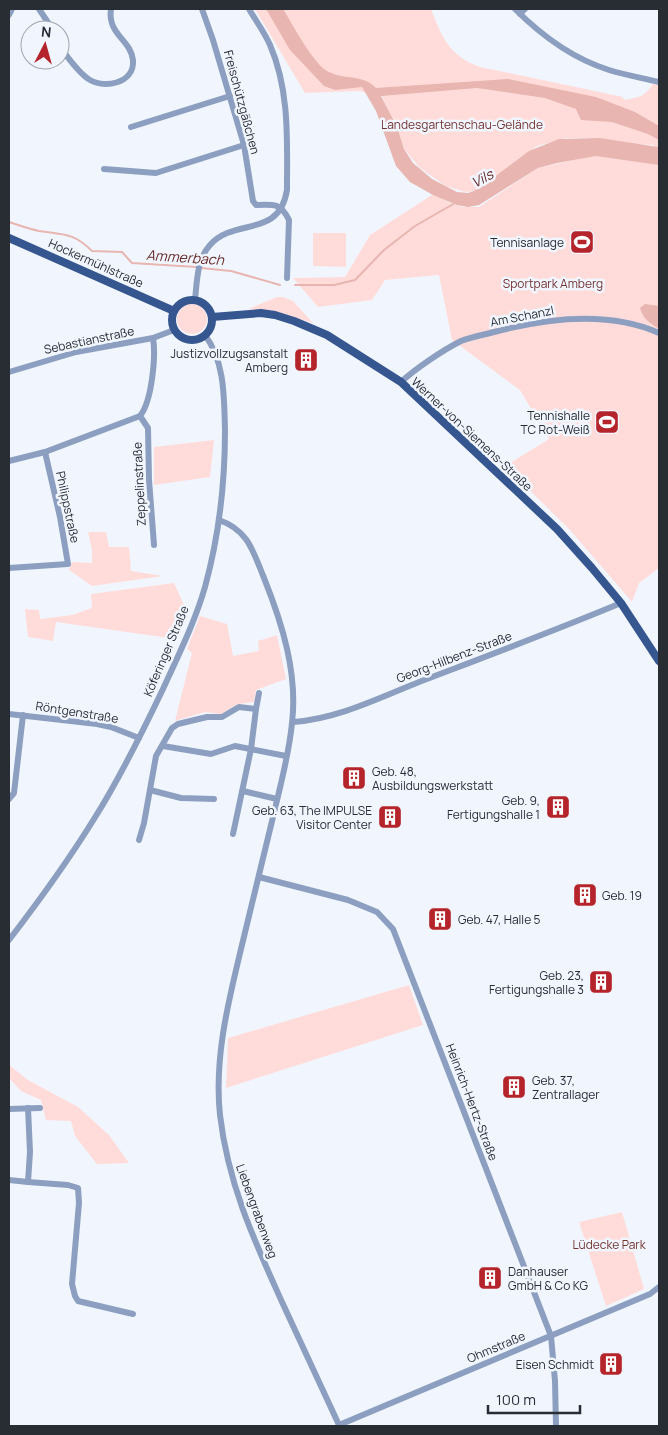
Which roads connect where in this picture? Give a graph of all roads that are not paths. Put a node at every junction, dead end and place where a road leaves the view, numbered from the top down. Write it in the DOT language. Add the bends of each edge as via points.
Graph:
graph roads {
  1 [pos="12,9"];
  2 [pos="39,9"];
  3 [pos="112,9"];
  4 [pos="202,9"];
  5 [pos="249,9"];
  6 [pos="515,9"];
  7 [pos="526,9"];
  8 [pos="520,14"];
  9 [pos="9,15"];
  10 [pos="46,20"];
  11 [pos="70,58"];
  12 [pos="659,82"];
  13 [pos="230,96"];
  14 [pos="131,127"];
  15 [pos="244,145"];
  16 [pos="104,169"];
  17 [pos="281,209"];
  18 [pos="9,238"];
  19 [pos="288,278"];
  20 [pos="194,300"];
  21 [pos="174,311"];
  22 [pos="212,317"];
  23 [pos="174,330"];
  24 [pos="659,333"];
  25 [pos="205,335"];
  26 [pos="153,338"];
  27 [pos="9,372"];
  28 [pos="401,382"];
  29 [pos="140,416"];
  30 [pos="45,452"];
  31 [pos="9,461"];
  32 [pos="219,520"];
  33 [pos="154,545"];
  34 [pos="9,568"];
  35 [pos="621,603"];
  36 [pos="659,661"];
  37 [pos="259,693"];
  38 [pos="256,709"];
  39 [pos="9,714"];
  40 [pos="23,715"];
  41 [pos="293,722"];
  42 [pos="139,738"];
  43 [pos="162,746"];
  44 [pos="251,749"];
  45 [pos="286,756"];
  46 [pos="150,790"];
  47 [pos="242,791"];
  48 [pos="277,798"];
  49 [pos="9,799"];
  50 [pos="214,799"];
  51 [pos="233,834"];
  52 [pos="139,840"];
  53 [pos="259,878"];
  54 [pos="9,940"];
  55 [pos="28,1108"];
  56 [pos="40,1108"];
  57 [pos="9,1109"];
  58 [pos="9,1180"];
  59 [pos="28,1182"];
  60 [pos="659,1287"];
  61 [pos="133,1314"];
  62 [pos="551,1336"];
  63 [pos="339,1425"];
  64 [pos="556,1426"];
  1 -- 9 [label="street"];
  2 -- 10 [label="street"];
  3 -- 11 [label="street" via="110,17 114,29 131,52 131,73 117,83 100,82 88,78"];
  4 -- 13 [label="street, Freischützgäßchen"];
  5 -- 17 [label="street" via="270,45 284,91 288,190"];
  6 -- 8 [label="street"];
  7 -- 8 [label="street"];
  8 -- 12 [label="street" via="586,61 610,71"];
  13 -- 14 [label="street"];
  13 -- 15 [label="street, Freischützgäßchen"];
  15 -- 16 [label="street" via="156,173"];
  15 -- 17 [label="street, Freischützgäßchen" via="253,201 256,205 270,204"];
  17 -- 19 [label="street" via="289,220"];
  17 -- 20 [label="street" via="259,225 227,233 206,250"];
  18 -- 21 [label="main road, Hockermühlstraße"];
  20 -- 21 [label="main road" via="180,303"];
  20 -- 22 [label="main road" via="206,306"];
  21 -- 23 [label="main road"];
  22 -- 25 [label="main road"];
  22 -- 28 [label="main road, Werner-von-Siemens-Straße" via="261,313 294,321 326,335"];
  23 -- 25 [label="main road" via="189,340"];
  23 -- 26 [label="street, Sebastianstraße"];
  24 -- 28 [label="street, Am Schanzl" via="630,323 592,319 560,319 529,324 462,340"];
  25 -- 32 [label="street, Köferinger Straße" via="217,356 223,386 225,444"];
  26 -- 27 [label="street, Sebastianstraße" via="76,352"];
  26 -- 29 [label="street" via="153,367 146,405"];
  28 -- 35 [label="main road, Werner-von-Siemens-Straße" via="557,529"];
  29 -- 30 [label="street"];
  29 -- 33 [label="street, Zeppelinstraße" via="148,428 148,480"];
  30 -- 31 [label="street"];
  30 -- 34 [label="street, Philippstraße" via="68,564"];
  32 -- 41 [label="street, Liebengrabenweg" via="239,530 249,542 278,614 292,680"];
  32 -- 42 [label="street, Köferinger Straße" via="200,600"];
  35 -- 36 [label="main road, Werner-von-Siemens-Straße"];
  35 -- 41 [label="street, Georg-Hilbenz-Straße" via="353,708"];
  37 -- 38 [label="street"];
  38 -- 43 [label="street" via="239,706 222,717 207,716 178,724"];
  38 -- 44 [label="street"];
  39 -- 40 [label="street, Röntgenstraße"];
  40 -- 42 [label="street, Röntgenstraße" via="97,724"];
  40 -- 49 [label="street" via="14,793"];
  41 -- 45 [label="street, Liebengrabenweg"];
  42 -- 54 [label="street, Köferinger Straße" via="95,818"];
  43 -- 44 [label="street" via="210,754 235,746"];
  43 -- 46 [label="street" via="156,756"];
  44 -- 45 [label="street"];
  44 -- 47 [label="street"];
  45 -- 48 [label="street, Liebengrabenweg"];
  46 -- 50 [label="street" via="181,798"];
  46 -- 52 [label="street"];
  47 -- 48 [label="street"];
  47 -- 51 [label="street"];
  48 -- 53 [label="street, Liebengrabenweg"];
  53 -- 62 [label="street, Heinrich-Hertz-Straße" via="348,900 376,912 393,929"];
  53 -- 63 [label="street, Liebengrabenweg" via="226,1008 219,1069 226,1157 256,1246"];
  55 -- 56 [label="street"];
  55 -- 57 [label="street"];
  55 -- 59 [label="street"];
  58 -- 59 [label="street"];
  59 -- 61 [label="street" via="78,1188 72,1284 78,1301"];
  60 -- 62 [label="street, Ohmstraße" via="650,1294"];
  62 -- 63 [label="street, Ohmstraße"];
  62 -- 64 [label="street, Heinrich-Hertz-Straße"];
}
